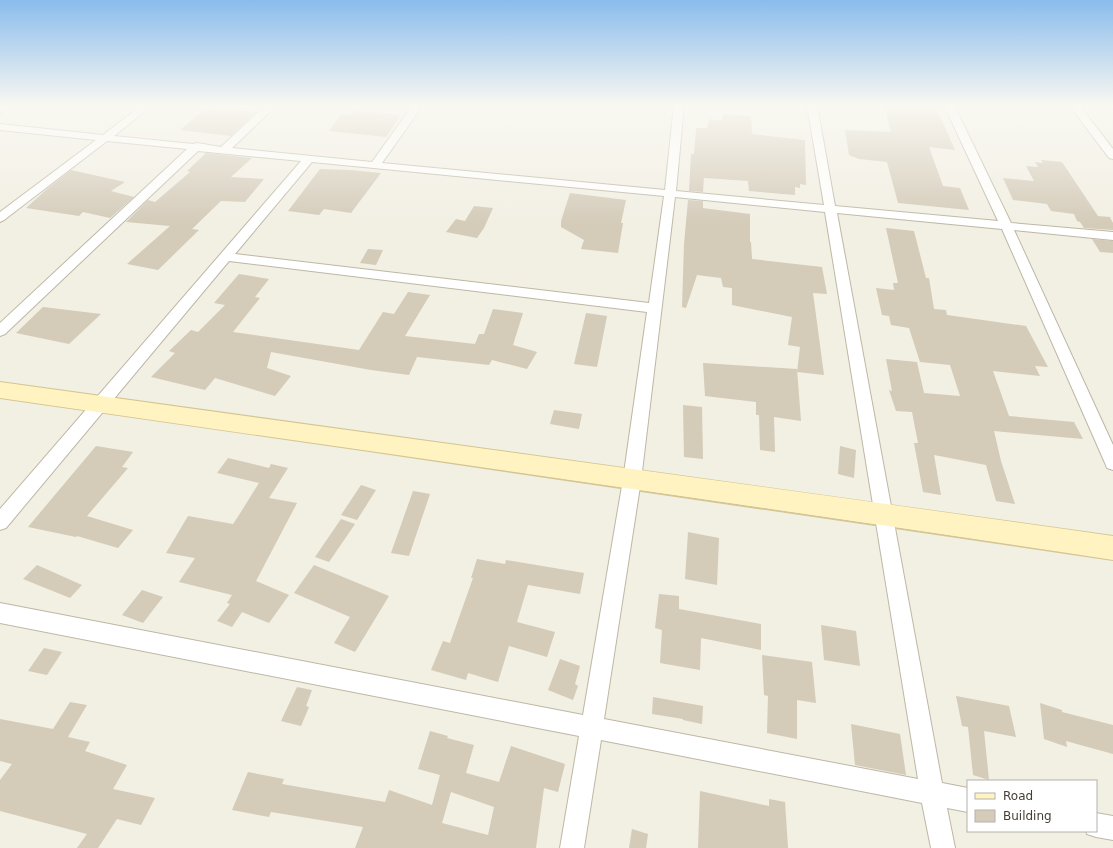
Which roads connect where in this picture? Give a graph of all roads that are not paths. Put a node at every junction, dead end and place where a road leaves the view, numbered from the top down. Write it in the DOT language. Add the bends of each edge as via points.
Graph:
graph roads {
  1 [pos="97,145"];
  2 [pos="181,145"];
  3 [pos="230,145"];
  4 [pos="390,145"];
  5 [pos="675,145"];
  6 [pos="819,145"];
  7 [pos="968,145"];
  8 [pos="1104,145"];
  9 [pos="197,146"];
  10 [pos="225,149"];
  11 [pos="1113,156"];
  12 [pos="309,159"];
  13 [pos="376,164"];
  14 [pos="670,192"];
  15 [pos="830,209"];
  16 [pos="0,218"];
  17 [pos="1007,227"];
  18 [pos="1113,236"];
  19 [pos="226,257"];
  20 [pos="654,308"];
  21 [pos="0,331"];
  22 [pos="0,390"];
  23 [pos="100,404"];
  24 [pos="1113,464"];
  25 [pos="632,480"];
  26 [pos="883,514"];
  27 [pos="0,522"];
  28 [pos="1113,548"];
  29 [pos="0,613"];
  30 [pos="591,728"];
  31 [pos="932,793"];
  32 [pos="967,800"];
  33 [pos="1097,825"];
  34 [pos="1113,828"];
  35 [pos="572,848"];
  36 [pos="943,848"];
  1 -- 16 [label="street"];
  2 -- 9 [label="street"];
  3 -- 10 [label="street"];
  4 -- 13 [label="street"];
  5 -- 14 [label="street"];
  6 -- 15 [label="street"];
  7 -- 17 [label="street"];
  8 -- 11 [label="street"];
  9 -- 10 [label="street"];
  9 -- 21 [label="street"];
  10 -- 12 [label="street"];
  12 -- 13 [label="street"];
  12 -- 19 [label="street"];
  13 -- 14 [label="street"];
  14 -- 15 [label="street"];
  14 -- 20 [label="street"];
  15 -- 17 [label="street"];
  15 -- 26 [label="street"];
  17 -- 18 [label="street"];
  17 -- 24 [label="street"];
  19 -- 20 [label="street"];
  19 -- 23 [label="street"];
  20 -- 25 [label="street"];
  22 -- 23 [label="street"];
  23 -- 25 [label="street"];
  23 -- 27 [label="street"];
  25 -- 26 [label="street"];
  25 -- 30 [label="street"];
  26 -- 28 [label="street"];
  26 -- 31 [label="street"];
  29 -- 30 [label="street"];
  30 -- 31 [label="street"];
  30 -- 35 [label="street"];
  31 -- 32 [label="street"];
  31 -- 36 [label="street"];
  33 -- 34 [label="street"];
}
